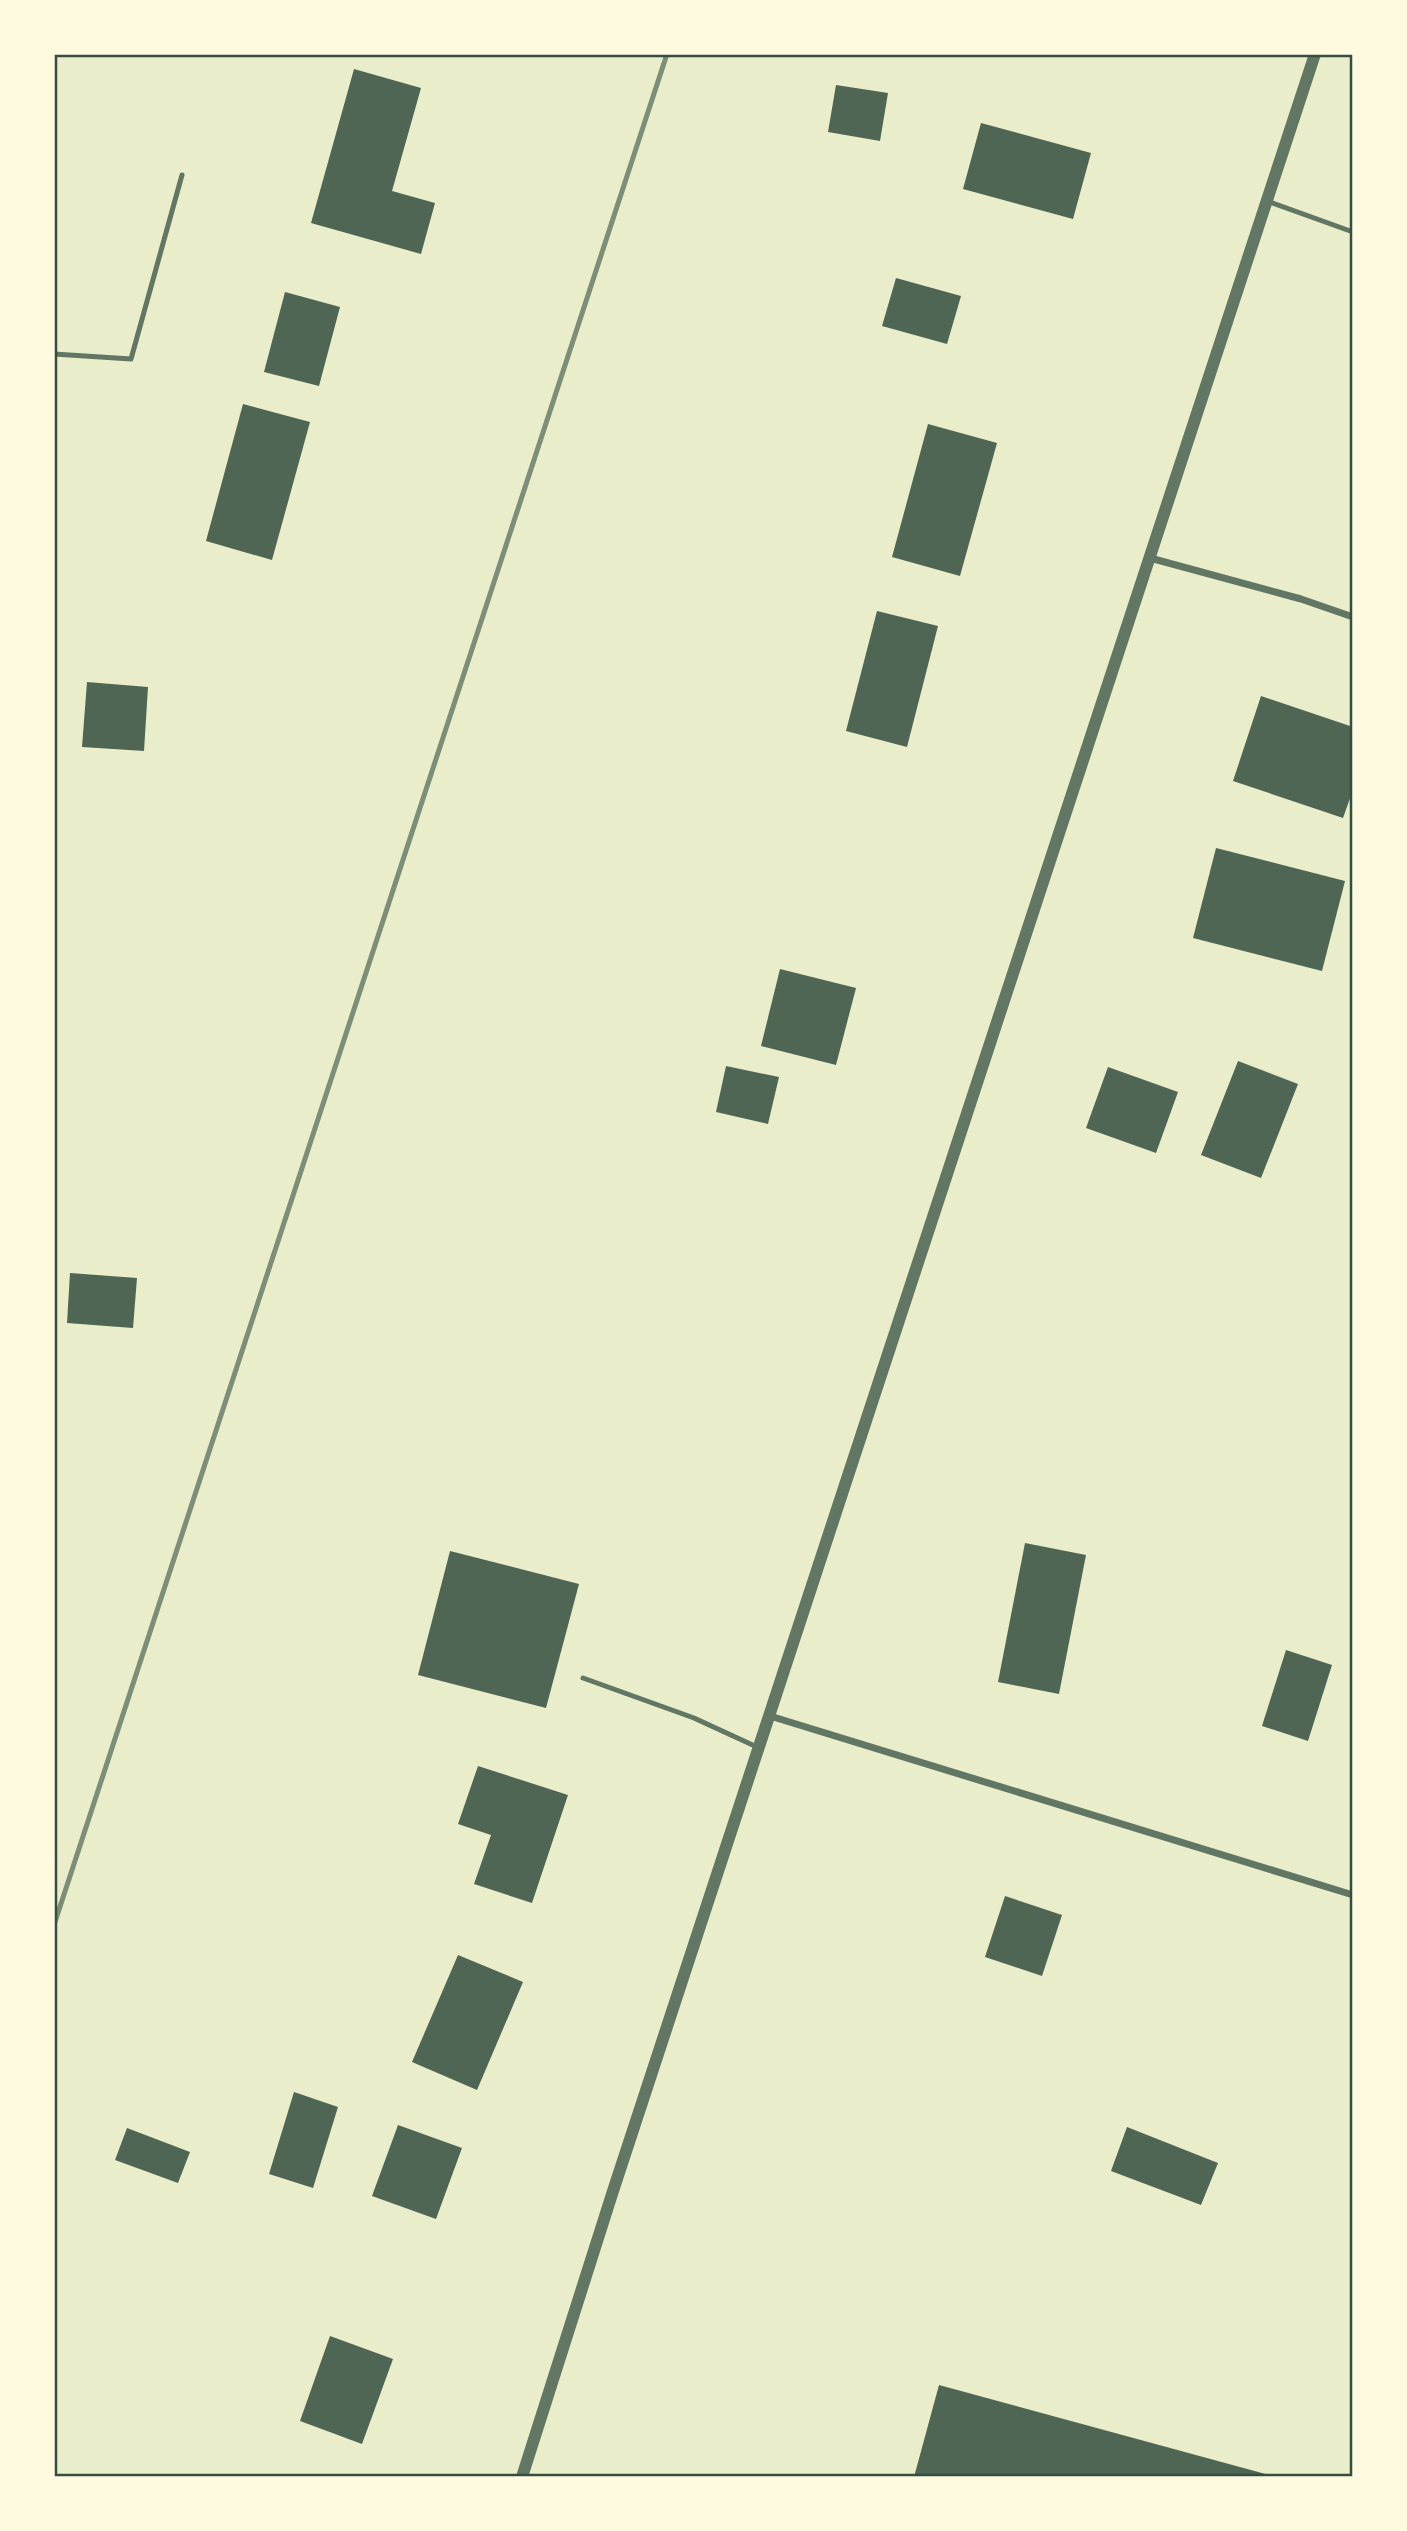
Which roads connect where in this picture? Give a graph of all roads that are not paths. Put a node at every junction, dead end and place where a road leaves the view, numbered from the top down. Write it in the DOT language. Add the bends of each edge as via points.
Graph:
graph roads {
  1 [pos="1315,54"];
  2 [pos="182,176"];
  3 [pos="1267,201"];
  4 [pos="1353,232"];
  5 [pos="54,354"];
  6 [pos="1150,558"];
  7 [pos="1353,617"];
  8 [pos="583,1678"];
  9 [pos="770,1716"];
  10 [pos="760,1748"];
  11 [pos="1353,1895"];
  12 [pos="522,2477"];
  1 -- 3 [label="street"];
  2 -- 5 [label="lane" via="131,359"];
  3 -- 4 [label="lane"];
  3 -- 6 [label="street"];
  6 -- 7 [label="street"];
  6 -- 9 [label="street"];
  8 -- 10 [label="lane" via="694,1718"];
  9 -- 10 [label="street"];
  9 -- 11 [label="street"];
  10 -- 12 [label="street"];
}
